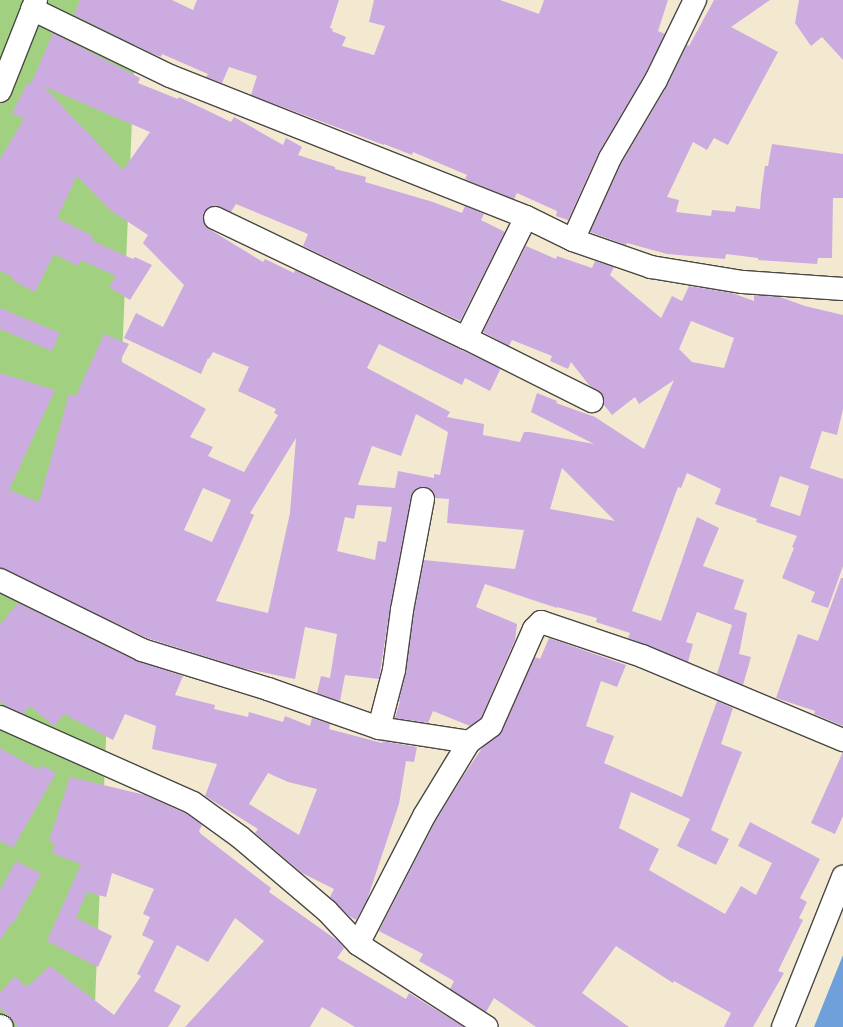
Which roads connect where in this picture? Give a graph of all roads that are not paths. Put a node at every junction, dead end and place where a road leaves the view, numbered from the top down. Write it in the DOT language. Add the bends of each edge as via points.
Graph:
graph roads {
  1 [pos="695,0"];
  2 [pos="34,4"];
  3 [pos="0,91"];
  4 [pos="526,217"];
  5 [pos="215,218"];
  6 [pos="573,240"];
  7 [pos="843,289"];
  8 [pos="466,338"];
  9 [pos="592,401"];
  10 [pos="423,499"];
  11 [pos="0,580"];
  12 [pos="0,717"];
  13 [pos="379,728"];
  14 [pos="843,740"];
  15 [pos="469,742"];
  16 [pos="843,877"];
  17 [pos="358,944"];
  18 [pos="487,1027"];
  19 [pos="782,1027"];
  1 -- 6 [label="street" via="656,80 610,158"];
  2 -- 3 [label="street"];
  2 -- 4 [label="street" via="170,76"];
  4 -- 6 [label="street"];
  4 -- 8 [label="street"];
  5 -- 8 [label="street"];
  6 -- 7 [label="street" via="651,268 743,282"];
  8 -- 9 [label="street"];
  10 -- 13 [label="street" via="402,610 394,670"];
  11 -- 13 [label="street" via="142,650 268,689"];
  12 -- 17 [label="street" via="193,803 240,837 328,911"];
  13 -- 15 [label="street"];
  14 -- 15 [label="street" via="642,656 541,622 534,629 491,726"];
  15 -- 17 [label="street" via="424,816"];
  16 -- 19 [label="street"];
  17 -- 18 [label="street"];
}
